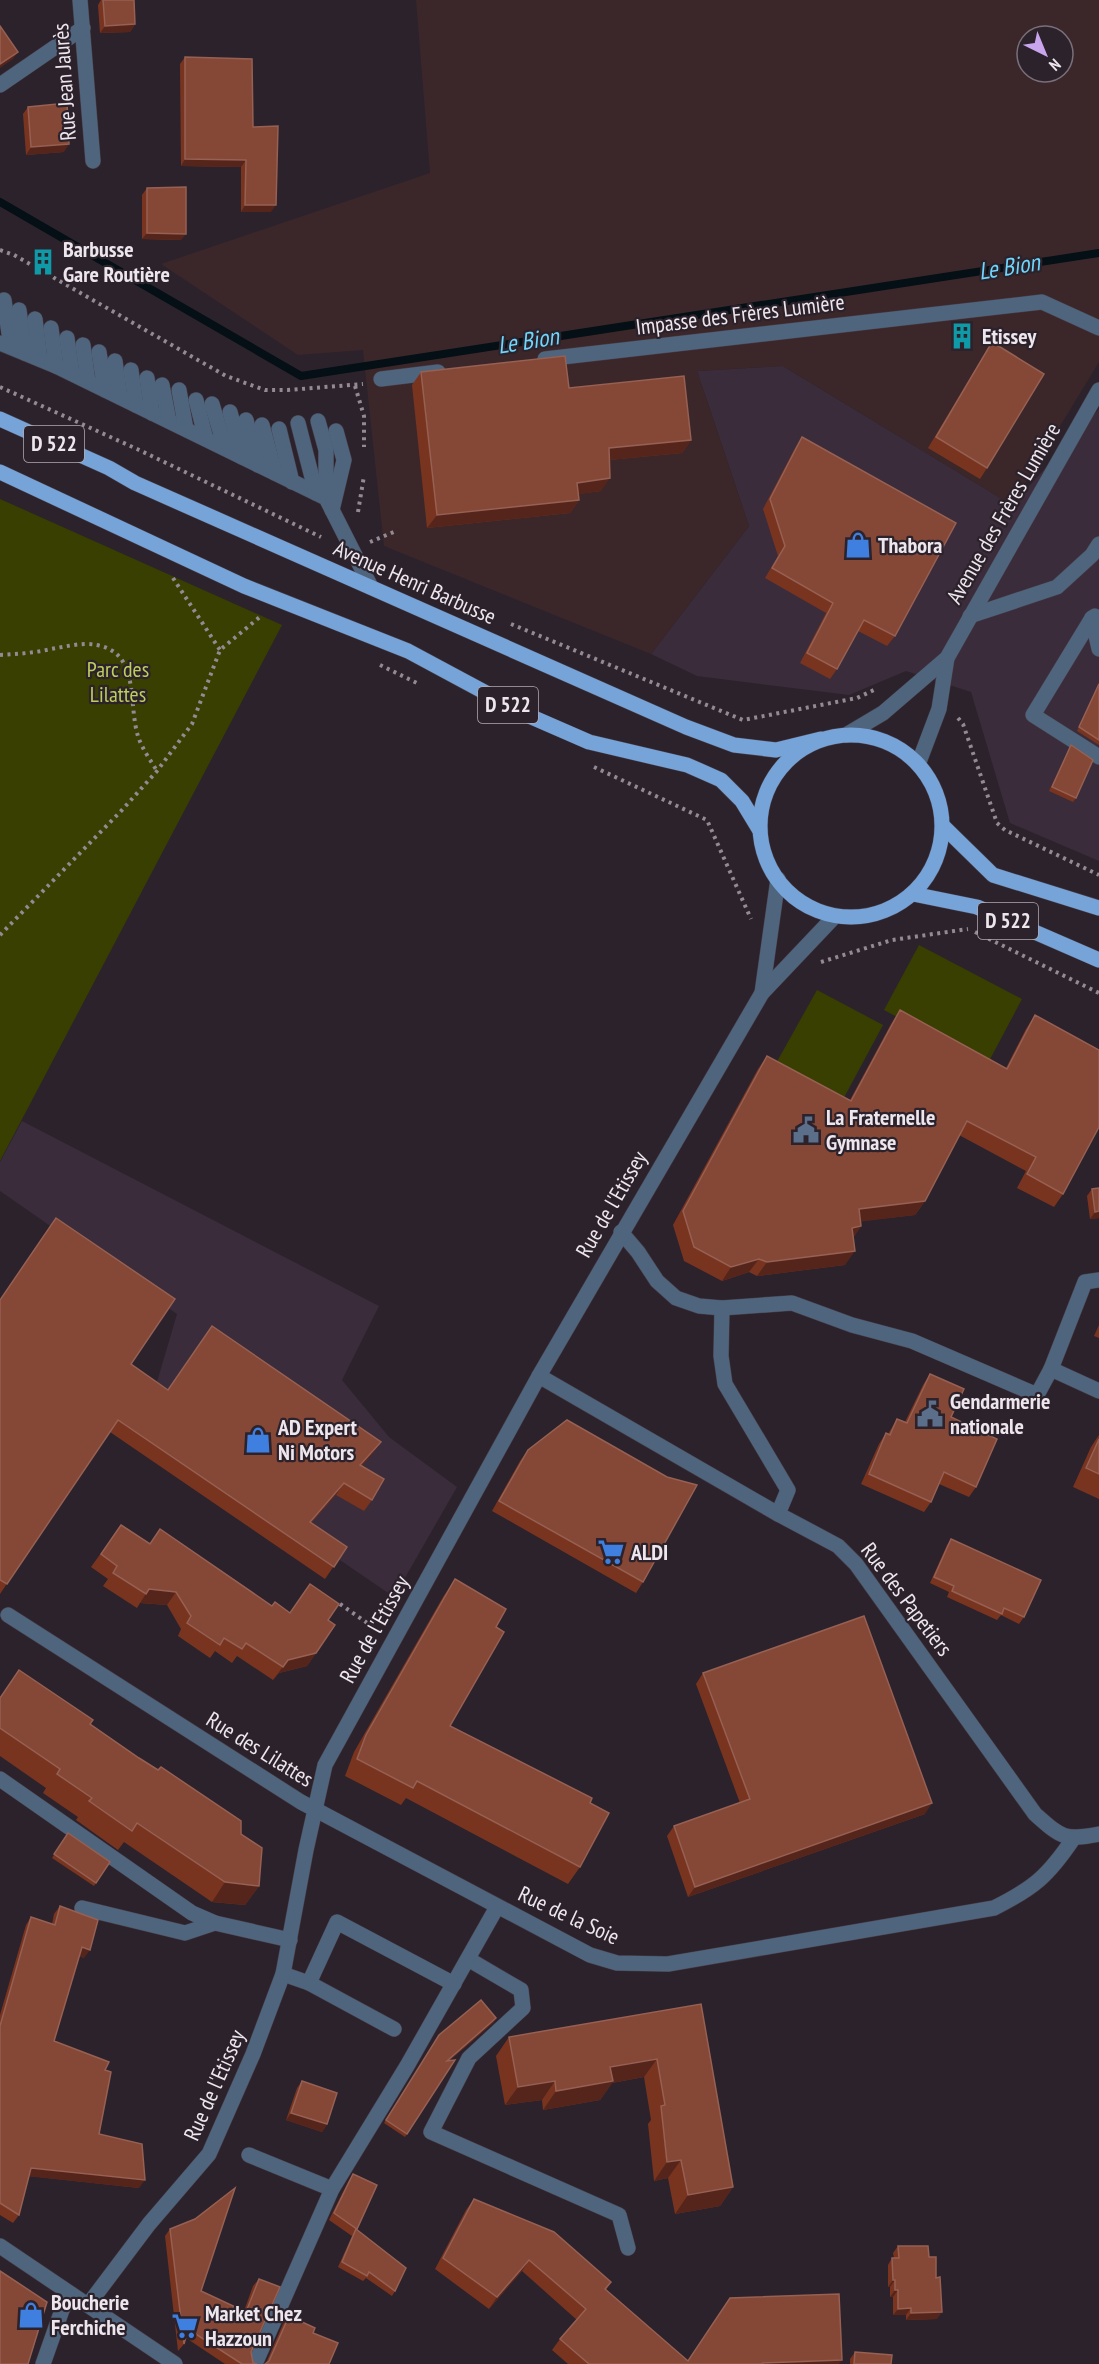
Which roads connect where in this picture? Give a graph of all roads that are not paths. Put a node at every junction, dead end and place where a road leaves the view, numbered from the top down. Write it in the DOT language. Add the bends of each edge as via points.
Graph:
graph roads {
  1 [pos="80,0"];
  2 [pos="83,28"];
  3 [pos="0,85"];
  4 [pos="93,161"];
  5 [pos="4,300"];
  6 [pos="19,310"];
  7 [pos="35,319"];
  8 [pos="51,328"];
  9 [pos="1099,328"];
  10 [pos="67,338"];
  11 [pos="83,345"];
  12 [pos="12,347"];
  13 [pos="99,352"];
  14 [pos="40,359"];
  15 [pos="115,361"];
  16 [pos="530,361"];
  17 [pos="56,366"];
  18 [pos="131,370"];
  19 [pos="450,371"];
  20 [pos="72,374"];
  21 [pos="147,378"];
  22 [pos="381,380"];
  23 [pos="88,381"];
  24 [pos="162,385"];
  25 [pos="105,390"];
  26 [pos="178,390"];
  27 [pos="1099,390"];
  28 [pos="120,397"];
  29 [pos="196,400"];
  30 [pos="212,404"];
  31 [pos="136,405"];
  32 [pos="230,412"];
  33 [pos="152,413"];
  34 [pos="0,419"];
  35 [pos="246,420"];
  36 [pos="169,421"];
  37 [pos="318,421"];
  38 [pos="298,423"];
  39 [pos="262,425"];
  40 [pos="186,429"];
  41 [pos="279,429"];
  42 [pos="336,431"];
  43 [pos="206,439"];
  44 [pos="225,448"];
  45 [pos="242,457"];
  46 [pos="258,465"];
  47 [pos="0,472"];
  48 [pos="275,473"];
  49 [pos="292,482"];
  50 [pos="325,500"];
  51 [pos="1099,544"];
  52 [pos="371,587"];
  53 [pos="1096,615"];
  54 [pos="970,616"];
  55 [pos="1099,649"];
  56 [pos="947,658"];
  57 [pos="846,735"];
  58 [pos="821,738"];
  59 [pos="1099,757"];
  60 [pos="919,762"];
  61 [pos="944,827"];
  62 [pos="759,829"];
  63 [pos="778,879"];
  64 [pos="913,894"];
  65 [pos="1099,908"];
  66 [pos="835,916"];
  67 [pos="1099,960"];
  68 [pos="762,993"];
  69 [pos="621,1232"];
  70 [pos="1099,1280"];
  71 [pos="722,1308"];
  72 [pos="1051,1369"];
  73 [pos="539,1376"];
  74 [pos="1099,1391"];
  75 [pos="778,1514"];
  76 [pos="3,1617"];
  77 [pos="0,1779"];
  78 [pos="316,1810"];
  79 [pos="1099,1834"];
  80 [pos="1073,1839"];
  81 [pos="496,1907"];
  82 [pos="82,1908"];
  83 [pos="215,1923"];
  84 [pos="290,1941"];
  85 [pos="468,1959"];
  86 [pos="283,1974"];
  87 [pos="309,1983"];
  88 [pos="454,1984"];
  89 [pos="394,2029"];
  90 [pos="249,2155"];
  91 [pos="332,2189"];
  92 [pos="0,2246"];
  93 [pos="628,2248"];
  94 [pos="71,2294"];
  95 [pos="88,2305"];
  96 [pos="43,2364"];
  97 [pos="175,2364"];
  98 [pos="255,2364"];
  1 -- 2 [label="street, Rue Jean Jaurès"];
  2 -- 3 [label="street"];
  2 -- 4 [label="street, Rue Jean Jaurès"];
  5 -- 12 [label="street"];
  6 -- 12 [label="street"];
  7 -- 14 [label="street"];
  8 -- 17 [label="street"];
  9 -- 16 [label="street, Impasse des Frères Lumière" via="1042,302"];
  10 -- 20 [label="street"];
  11 -- 23 [label="street"];
  12 -- 14 [label="street"];
  13 -- 25 [label="street"];
  14 -- 17 [label="street"];
  15 -- 28 [label="street"];
  17 -- 20 [label="street"];
  18 -- 31 [label="street"];
  19 -- 22 [label="street"];
  20 -- 23 [label="street"];
  21 -- 33 [label="street"];
  23 -- 25 [label="street"];
  24 -- 36 [label="street"];
  25 -- 28 [label="street"];
  26 -- 40 [label="street"];
  27 -- 54 [label="street, Avenue des Frères Lumière"];
  28 -- 31 [label="street"];
  29 -- 43 [label="street"];
  30 -- 44 [label="street"];
  31 -- 33 [label="street"];
  32 -- 45 [label="street"];
  33 -- 36 [label="street"];
  34 -- 52 [label="main road, Avenue Henri Barbusse / D 522"];
  35 -- 46 [label="street"];
  36 -- 40 [label="street"];
  37 -- 50 [label="street" via="326,450"];
  38 -- 50 [label="street"];
  39 -- 48 [label="street"];
  40 -- 43 [label="street"];
  41 -- 49 [label="street"];
  42 -- 50 [label="street" via="344,459"];
  43 -- 44 [label="street"];
  44 -- 45 [label="street"];
  45 -- 46 [label="street"];
  46 -- 48 [label="street"];
  47 -- 62 [label="main road, D 522" via="244,586 408,651 527,715 589,742 687,765 721,780 742,801"];
  48 -- 49 [label="street"];
  49 -- 50 [label="street"];
  50 -- 52 [label="street"];
  51 -- 54 [label="street" via="1057,587"];
  52 -- 58 [label="main road, Avenue Henri Barbusse / D 522" via="734,745 776,750"];
  53 -- 55 [label="street"];
  53 -- 59 [label="street" via="1033,716"];
  54 -- 56 [label="street, Avenue des Frères Lumière"];
  56 -- 57 [label="street, Avenue des Frères Lumière" via="882,713"];
  56 -- 60 [label="street, Avenue des Frères Lumière" via="939,709"];
  57 -- 58 [label="main road"];
  57 -- 60 [label="main road" via="890,742"];
  58 -- 62 [label="main road" via="787,759 766,791"];
  60 -- 61 [label="main road" via="936,788"];
  61 -- 64 [label="main road" via="936,863"];
  61 -- 65 [label="main road, D 522" via="993,876"];
  62 -- 63 [label="main road" via="766,861"];
  63 -- 66 [label="main road" via="785,890 812,909"];
  63 -- 68 [label="street, Rue de l'Etissey"];
  64 -- 66 [label="main road" via="870,916"];
  64 -- 67 [label="main road, D 522" via="976,907"];
  66 -- 68 [label="street, Rue de l'Etissey"];
  68 -- 69 [label="street, Rue de l'Etissey"];
  69 -- 71 [label="street" via="664,1290 699,1306"];
  69 -- 73 [label="street, Rue de l'Etissey"];
  70 -- 72 [label="street" via="1085,1282"];
  71 -- 72 [label="street" via="792,1303 912,1341 1037,1395"];
  71 -- 75 [label="street" via="725,1384 788,1490"];
  72 -- 74 [label="street"];
  73 -- 75 [label="street, Rue des Papetiers"];
  73 -- 78 [label="street, Rue de l'Etissey" via="325,1765"];
  75 -- 80 [label="street, Rue des Papetiers" via="838,1546 856,1564 1035,1814 1054,1831"];
  76 -- 78 [label="street, Rue des Lilattes"];
  77 -- 83 [label="street" via="192,1913"];
  78 -- 81 [label="street, Rue des Lilattes"];
  78 -- 84 [label="street, Rue de l'Etissey"];
  79 -- 80 [label="street"];
  80 -- 81 [label="street, Rue de la Soie" via="1054,1867 1025,1892 994,1908 668,1964 618,1963 590,1955"];
  81 -- 85 [label="street, Rue de la Soie"];
  82 -- 83 [label="street" via="185,1933"];
  83 -- 84 [label="street"];
  84 -- 86 [label="street, Rue de l'Etissey"];
  85 -- 88 [label="street, Rue de la Soie"];
  85 -- 93 [label="street" via="521,1990 523,2008 469,2058 431,2132 619,2215"];
  86 -- 87 [label="street"];
  86 -- 95 [label="street, Rue de l'Etissey" via="209,2154 149,2224"];
  87 -- 88 [label="street" via="337,1922"];
  87 -- 89 [label="street"];
  88 -- 91 [label="street, Rue de la Soie"];
  90 -- 91 [label="street"];
  91 -- 98 [label="street, Rue de la Soie"];
  92 -- 94 [label="street"];
  94 -- 95 [label="street"];
  94 -- 96 [label="street"];
  95 -- 97 [label="street"];
}
